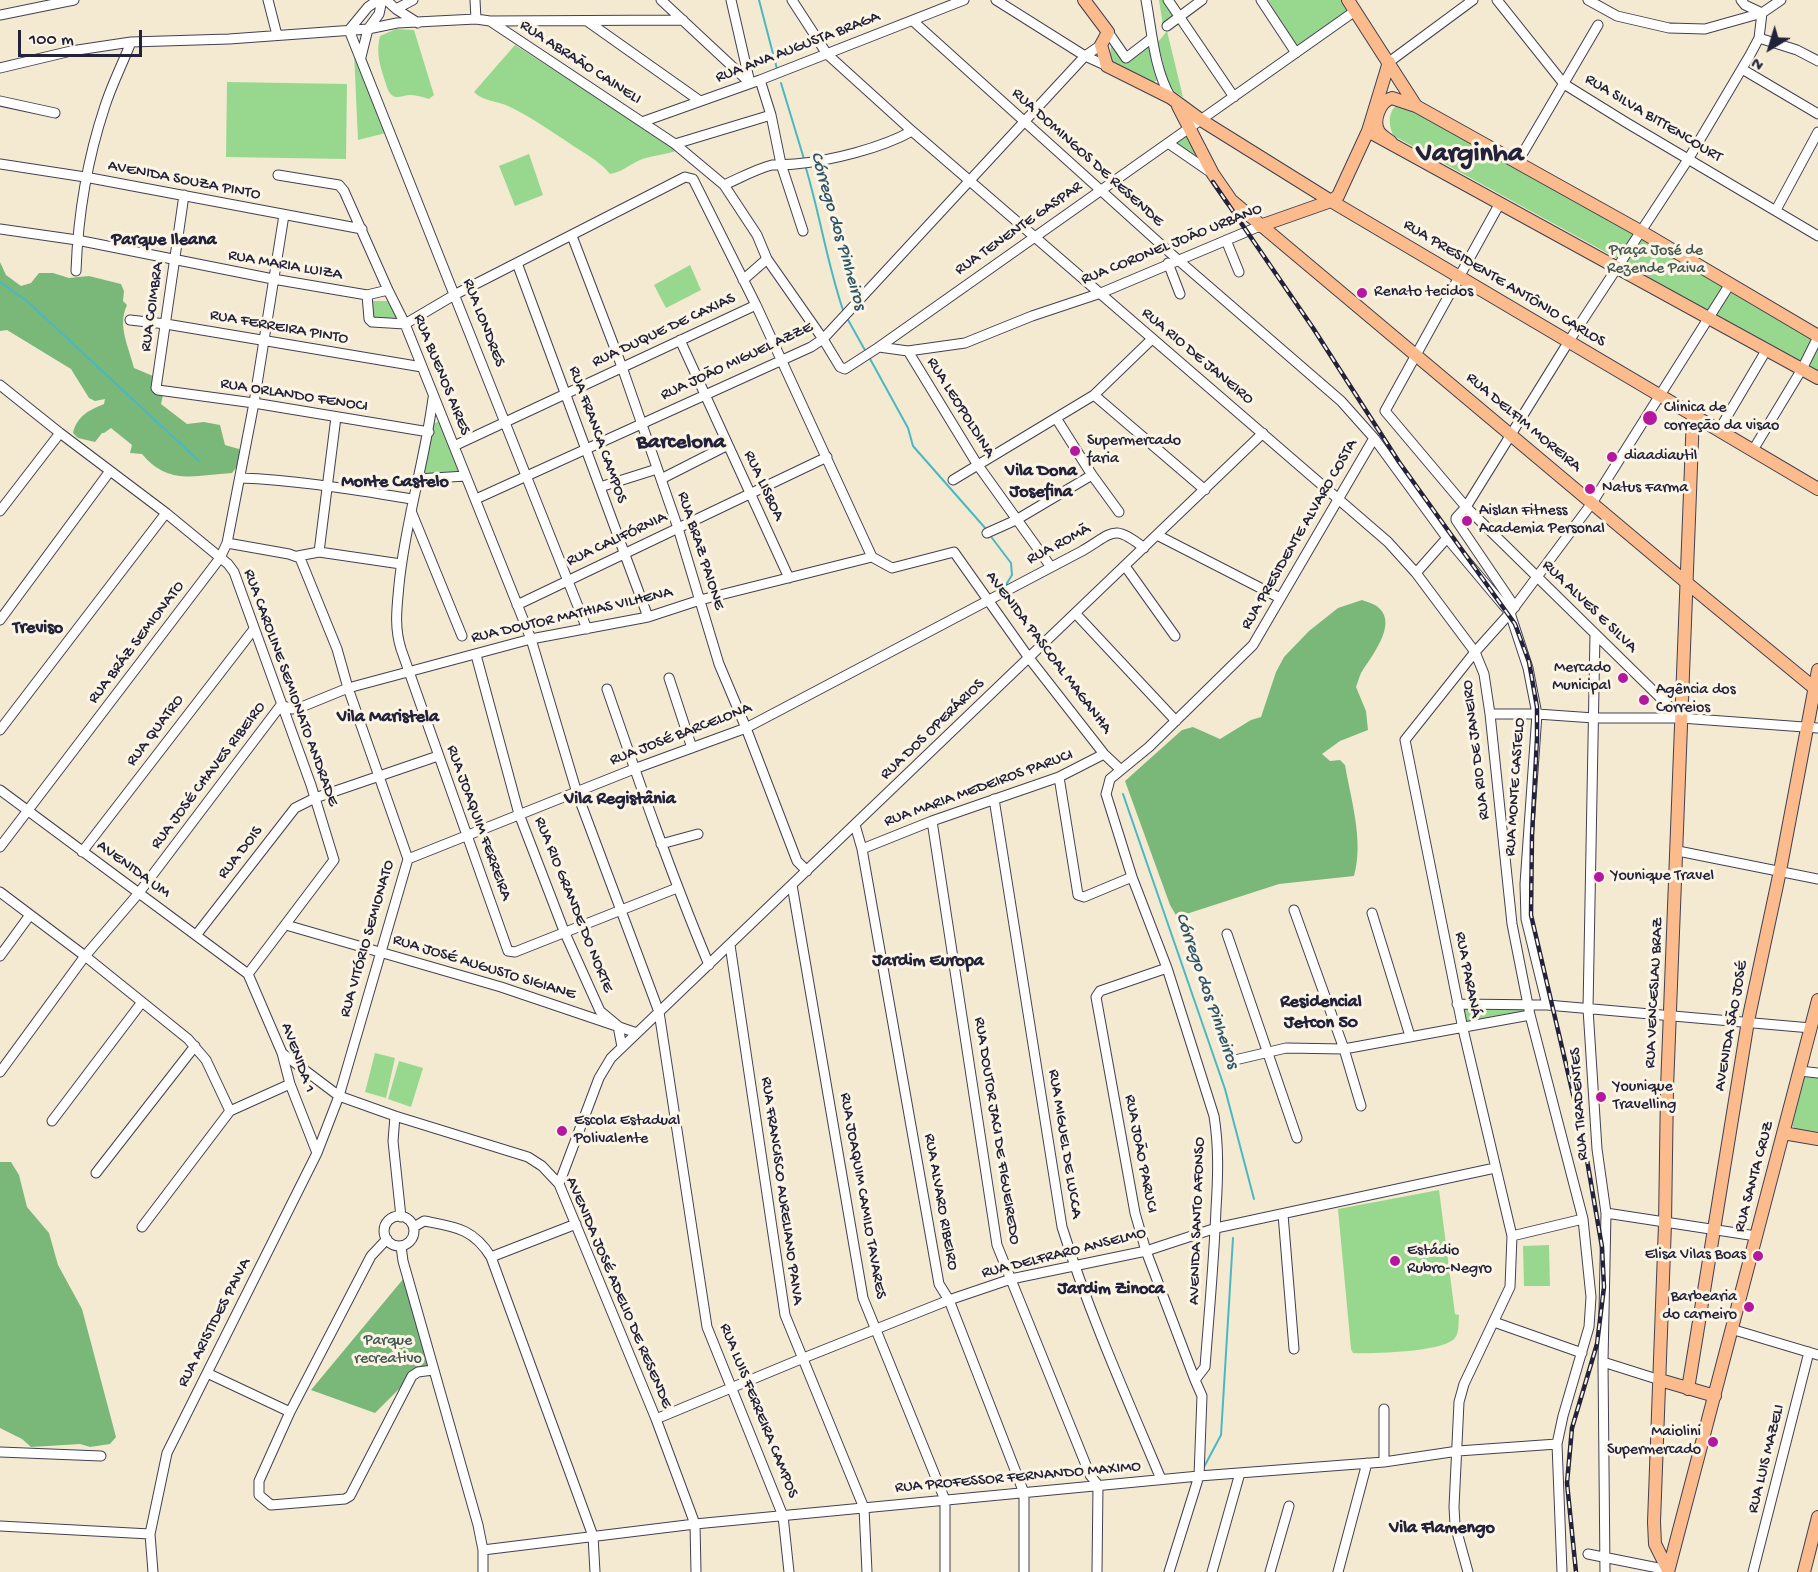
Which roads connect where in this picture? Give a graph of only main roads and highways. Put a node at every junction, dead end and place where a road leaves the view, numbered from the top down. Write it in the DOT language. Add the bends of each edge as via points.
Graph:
graph roads {
  1 [pos="1084,0"];
  2 [pos="1351,5"];
  3 [pos="1389,62"];
  4 [pos="1174,100"];
  5 [pos="1416,106"];
  6 [pos="1368,131"];
  7 [pos="1391,142"];
  8 [pos="1331,201"];
  9 [pos="1260,226"];
  10 [pos="1818,336"];
  11 [pos="1818,378"];
  12 [pos="1693,415"];
  13 [pos="1818,489"];
  14 [pos="1686,583"];
  15 [pos="1818,670"];
  16 [pos="1817,689"];
  17 [pos="1812,726"];
  18 [pos="1818,1000"];
  19 [pos="1783,1133"];
  20 [pos="1818,1139"];
  21 [pos="1660,1380"];
  22 [pos="1688,1389"];
  23 [pos="1715,1396"];
  24 [pos="1818,1517"];
  25 [pos="1670,1571"];
  26 [pos="1804,1572"];
  1 -- 4 [label="main road, RUA PRESIDENTE ANTÔNIO CARLOS" via="1108,32 1101,45 1107,66"];
  2 -- 3 [label="main road"];
  3 -- 5 [label="main road"];
  3 -- 6 [label="main road"];
  4 -- 8 [label="main road, RUA PRESIDENTE ANTÔNIO CARLOS"];
  4 -- 9 [label="main road, RUA DELFIM MOREIRA" via="1213,174 1231,200"];
  5 -- 7 [label="main road" via="1392,98 1384,103 1377,128"];
  5 -- 10 [label="main road"];
  6 -- 7 [label="main road"];
  6 -- 8 [label="main road" via="1338,196"];
  7 -- 11 [label="main road"];
  8 -- 9 [label="main road, RUA CORONEL JOÃO URBANO"];
  8 -- 12 [label="main road, RUA PRESIDENTE ANTÔNIO CARLOS"];
  9 -- 14 [label="main road, RUA DELFIM MOREIRA"];
  12 -- 13 [label="main road, RUA PRESIDENTE ANTÔNIO CARLOS"];
  12 -- 14 [label="main road, RUA VENCESLAU BRAZ"];
  14 -- 16 [label="main road, RUA DELFIM MOREIRA"];
  14 -- 21 [label="main road, RUA VENCESLAU BRAZ"];
  15 -- 16 [label="main road, AVENIDA SÃO JOSÉ"];
  16 -- 17 [label="main road, AVENIDA SÃO JOSÉ"];
  17 -- 22 [label="main road, AVENIDA SÃO JOSÉ" via="1748,1021"];
  18 -- 19 [label="main road, RUA SANTA CRUZ"];
  19 -- 20 [label="main road"];
  19 -- 23 [label="main road, RUA SANTA CRUZ"];
  21 -- 22 [label="main road"];
  21 -- 25 [label="main road, RUA VENCESLAU BRAZ" via="1654,1535 1658,1553"];
  22 -- 23 [label="main road"];
  23 -- 25 [label="main road, RUA SANTA CRUZ"];
  24 -- 26 [label="main road"];
}
